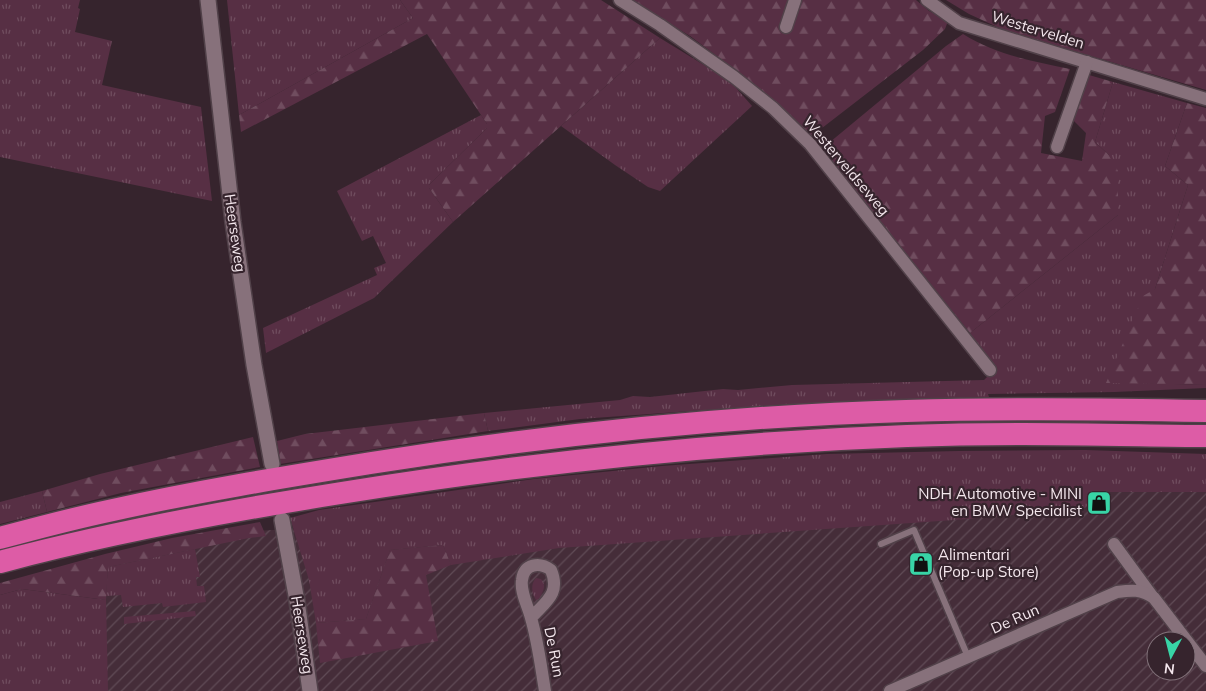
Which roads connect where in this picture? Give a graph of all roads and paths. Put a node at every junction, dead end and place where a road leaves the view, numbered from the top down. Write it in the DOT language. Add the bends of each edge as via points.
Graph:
graph roads {
  1 [pos="208,0"];
  2 [pos="620,0"];
  3 [pos="795,0"];
  4 [pos="928,0"];
  5 [pos="786,27"];
  6 [pos="1087,62"];
  7 [pos="1206,99"];
  8 [pos="1057,146"];
  9 [pos="990,370"];
  10 [pos="1206,411"];
  11 [pos="1206,436"];
  12 [pos="272,464"];
  13 [pos="282,520"];
  14 [pos="0,538"];
  15 [pos="881,544"];
  16 [pos="1114,544"];
  17 [pos="0,562"];
  18 [pos="1154,598"];
  19 [pos="532,618"];
  20 [pos="968,657"];
  21 [pos="1206,666"];
  22 [pos="310,691"];
  23 [pos="545,691"];
  24 [pos="890,691"];
  1 -- 12 [label="street, Heerseweg" via="233,222"];
  2 -- 9 [label="street, Westerveldseweg" via="734,77 773,108 810,144"];
  3 -- 5 [label="street"];
  4 -- 6 [label="street, Westervelden" via="959,23"];
  6 -- 7 [label="street, Westervelden"];
  6 -- 8 [label="street, Westervelden"];
  10 -- 14 [label="highway" via="906,411 649,427 435,453 268,480 111,510"];
  11 -- 17 [label="highway" via="905,436 652,452 437,477 296,500 113,535"];
  13 -- 22 [label="street, Heerseweg"];
  15 -- 20 [label="lane" via="914,530"];
  16 -- 18 [label="street"];
  18 -- 20 [label="street, De Run" via="1134,590 1117,592"];
  18 -- 21 [label="street"];
  19 -- 23 [label="street, De Run"];
  20 -- 24 [label="street, De Run"];
}
